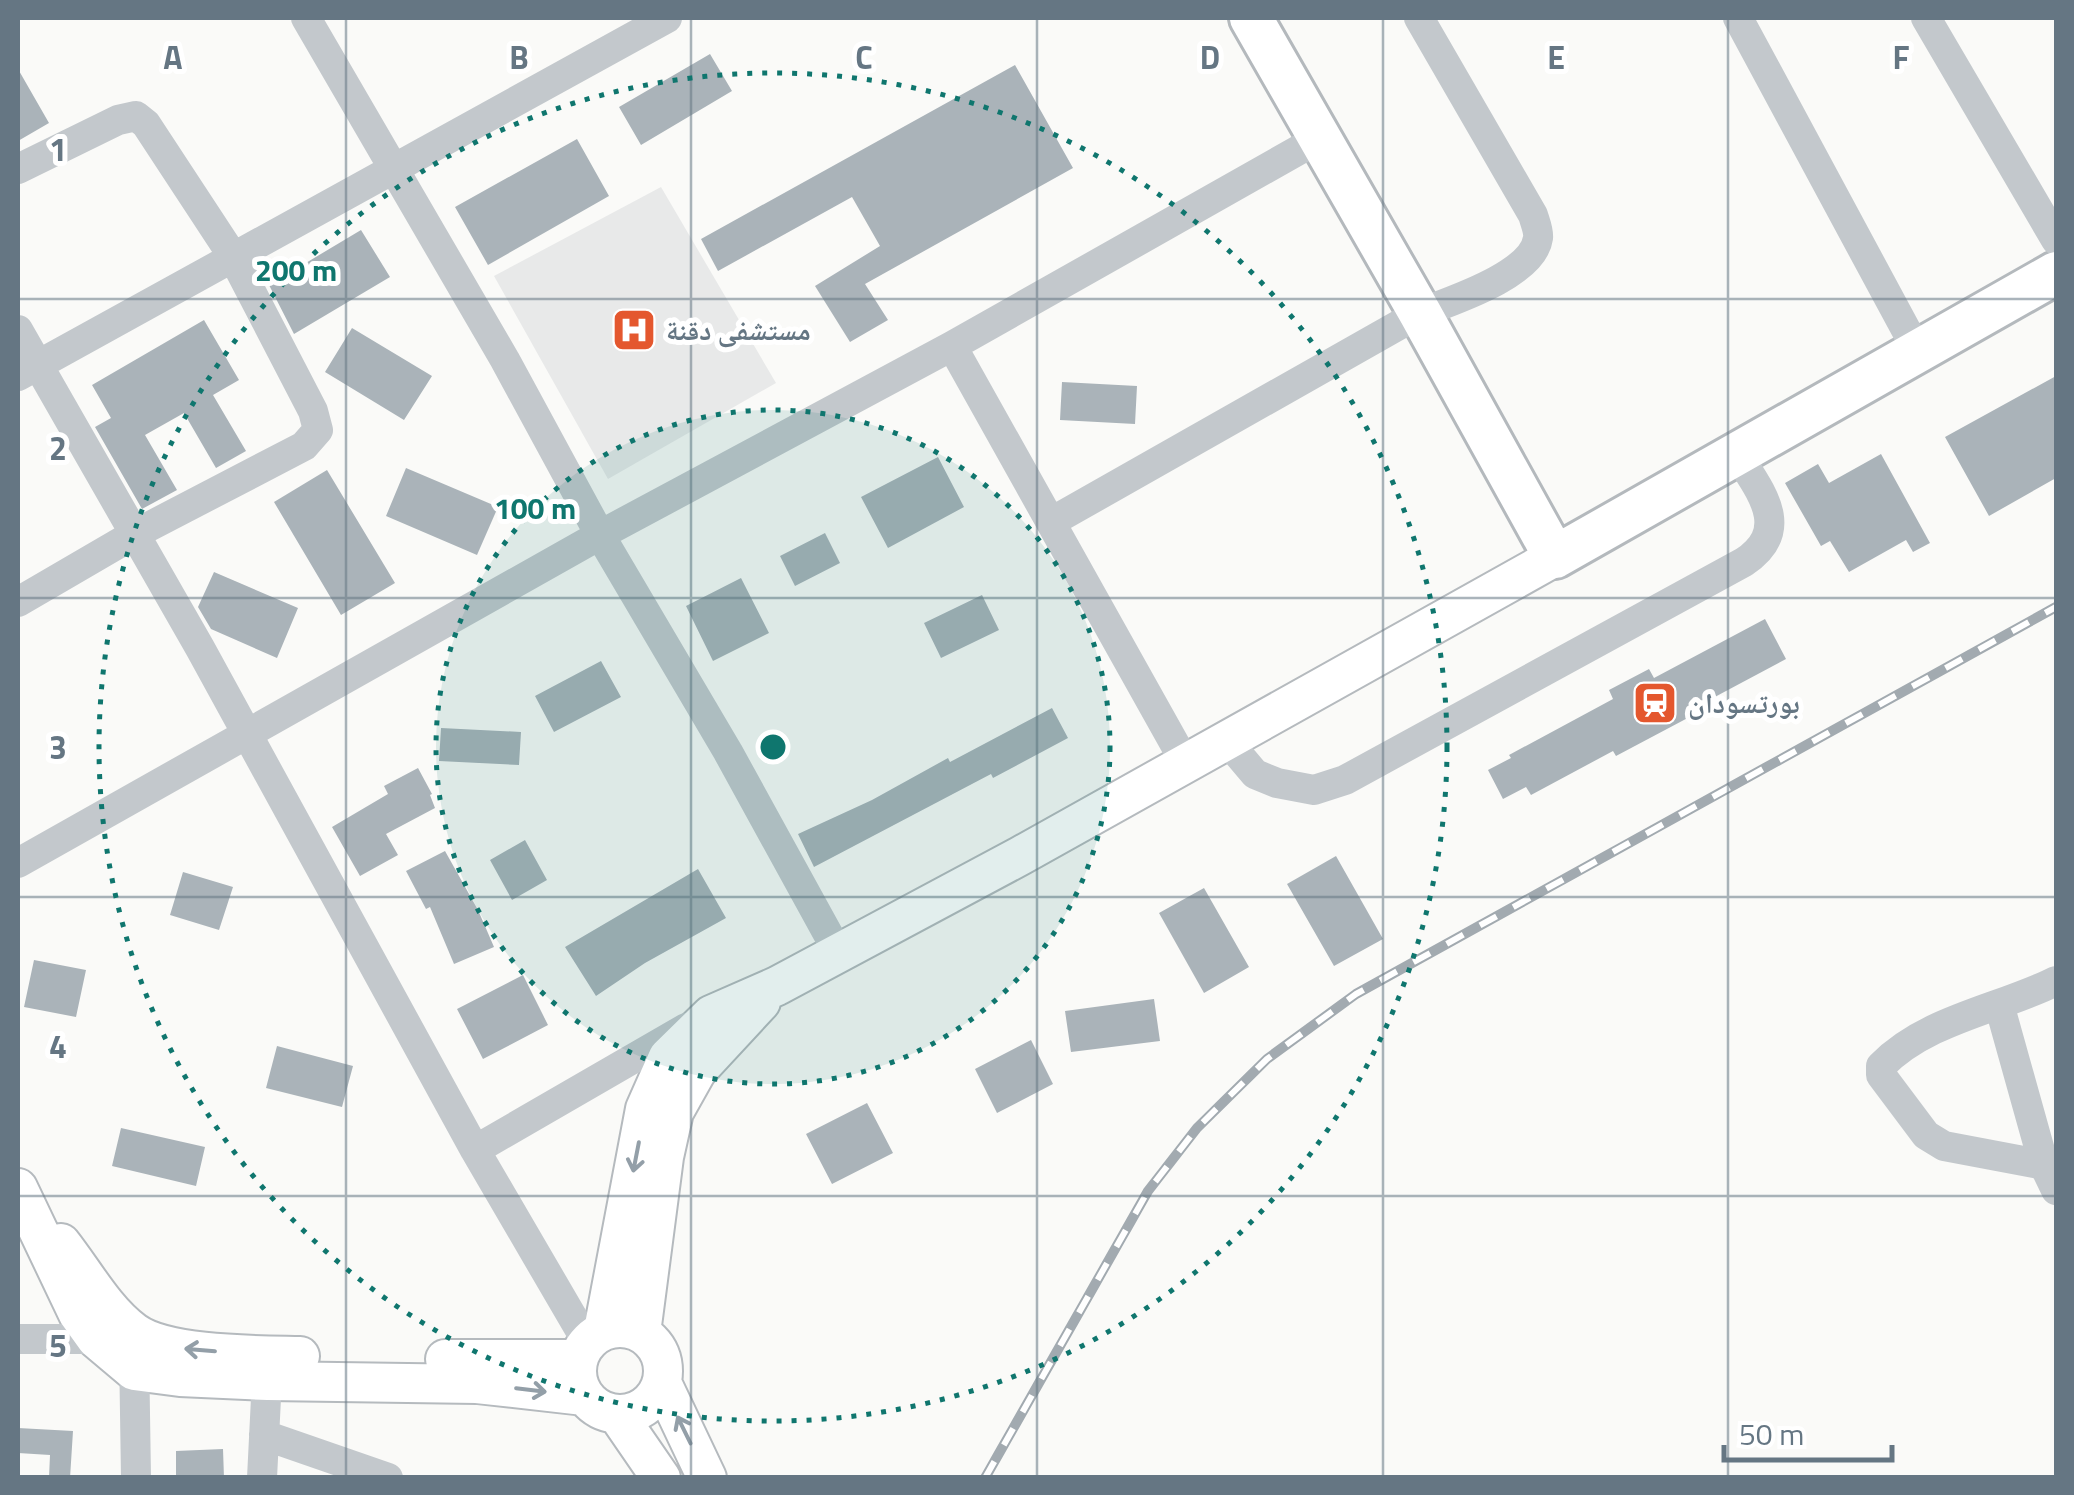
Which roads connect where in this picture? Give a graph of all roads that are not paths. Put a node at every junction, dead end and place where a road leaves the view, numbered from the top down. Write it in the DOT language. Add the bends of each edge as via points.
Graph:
graph roads {
  1 [pos="306,18"];
  2 [pos="666,18"];
  3 [pos="1251,18"];
  4 [pos="1419,18"];
  5 [pos="1738,18"];
  6 [pos="1926,18"];
  7 [pos="1320,138"];
  8 [pos="391,168"];
  9 [pos="18,169"];
  10 [pos="2056,240"];
  11 [pos="232,256"];
  12 [pos="2056,272"];
  13 [pos="1420,313"];
  14 [pos="18,330"];
  15 [pos="952,346"];
  16 [pos="1918,352"];
  17 [pos="27,370"];
  18 [pos="1737,454"];
  19 [pos="1051,522"];
  20 [pos="600,534"];
  21 [pos="133,535"];
  22 [pos="1555,557"];
  23 [pos="18,602"];
  24 [pos="246,736"];
  25 [pos="1227,741"];
  26 [pos="1186,764"];
  27 [pos="18,864"];
  28 [pos="840,954"];
  29 [pos="2056,981"];
  30 [pos="776,986"];
  31 [pos="1999,1004"];
  32 [pos="710,1015"];
  33 [pos="660,1110"];
  34 [pos="476,1150"];
  35 [pos="2050,1177"];
  36 [pos="20,1192"];
  37 [pos="133,1331"];
  38 [pos="641,1333"];
  39 [pos="18,1338"];
  40 [pos="96,1340"];
  41 [pos="589,1344"];
  42 [pos="268,1368"];
  43 [pos="134,1371"];
  44 [pos="662,1382"];
  45 [pos="584,1396"];
  46 [pos="617,1414"];
  47 [pos="264,1434"];
  48 [pos="136,1478"];
  49 [pos="262,1478"];
  50 [pos="388,1478"];
  51 [pos="660,1478"];
  52 [pos="707,1478"];
  1 -- 8 [label="street"];
  2 -- 8 [label="street"];
  3 -- 7 [label="highway"];
  4 -- 13 [label="street" via="1533,215 1538,236 1522,265"];
  5 -- 16 [label="street"];
  6 -- 10 [label="street"];
  7 -- 13 [label="highway"];
  7 -- 15 [label="street"];
  8 -- 11 [label="street"];
  8 -- 20 [label="street"];
  9 -- 11 [label="street" via="136,116"];
  11 -- 17 [label="street"];
  11 -- 21 [label="street" via="318,430 304,446"];
  12 -- 16 [label="highway"];
  13 -- 19 [label="street"];
  13 -- 22 [label="highway"];
  14 -- 17 [label="street"];
  15 -- 19 [label="street"];
  15 -- 20 [label="street"];
  16 -- 18 [label="highway"];
  17 -- 21 [label="street"];
  18 -- 22 [label="highway"];
  18 -- 25 [label="street" via="1770,516 1764,543 1744,562 1345,780 1314,790 1277,783 1255,774"];
  19 -- 26 [label="street"];
  20 -- 24 [label="street"];
  20 -- 28 [label="street"];
  21 -- 23 [label="street"];
  21 -- 24 [label="street"];
  22 -- 25 [label="main road"];
  24 -- 27 [label="street"];
  24 -- 34 [label="street"];
  25 -- 26 [label="main road"];
  26 -- 28 [label="main road"];
  28 -- 30 [label="main road"];
  29 -- 31 [label="street"];
  30 -- 32 [label="main road"];
  30 -- 33 [label="main road"];
  31 -- 35 [label="street"];
  31 -- 35 [label="street" via="1914,1042 1888,1058 1881,1075 1926,1134 1944,1146 1998,1154"];
  32 -- 33 [label="main road" via="668,1057"];
  32 -- 34 [label="street"];
  33 -- 38 [label="main road" via="664,1157"];
  33 -- 41 [label="main road, one-way"];
  34 -- 41 [label="street"];
  36 -- 37 [label="main road"];
  36 -- 40 [label="main road"];
  42 -- 37 [label="main road, one-way" via="154,1342"];
  37 -- 43 [label="street"];
  38 -- 41 [label="main road" via="622,1328"];
  38 -- 44 [label="main road" via="663,1363"];
  39 -- 40 [label="street"];
  40 -- 43 [label="main road"];
  41 -- 42 [label="main road"];
  41 -- 45 [label="main road" via="577,1378"];
  42 -- 43 [label="main road" via="180,1377"];
  42 -- 45 [label="main road, one-way"];
  42 -- 47 [label="street"];
  43 -- 48 [label="street"];
  44 -- 46 [label="main road" via="637,1411"];
  52 -- 44 [label="main road, one-way"];
  45 -- 46 [label="main road"];
  46 -- 51 [label="main road"];
  47 -- 49 [label="street"];
  47 -- 50 [label="street"];
}
